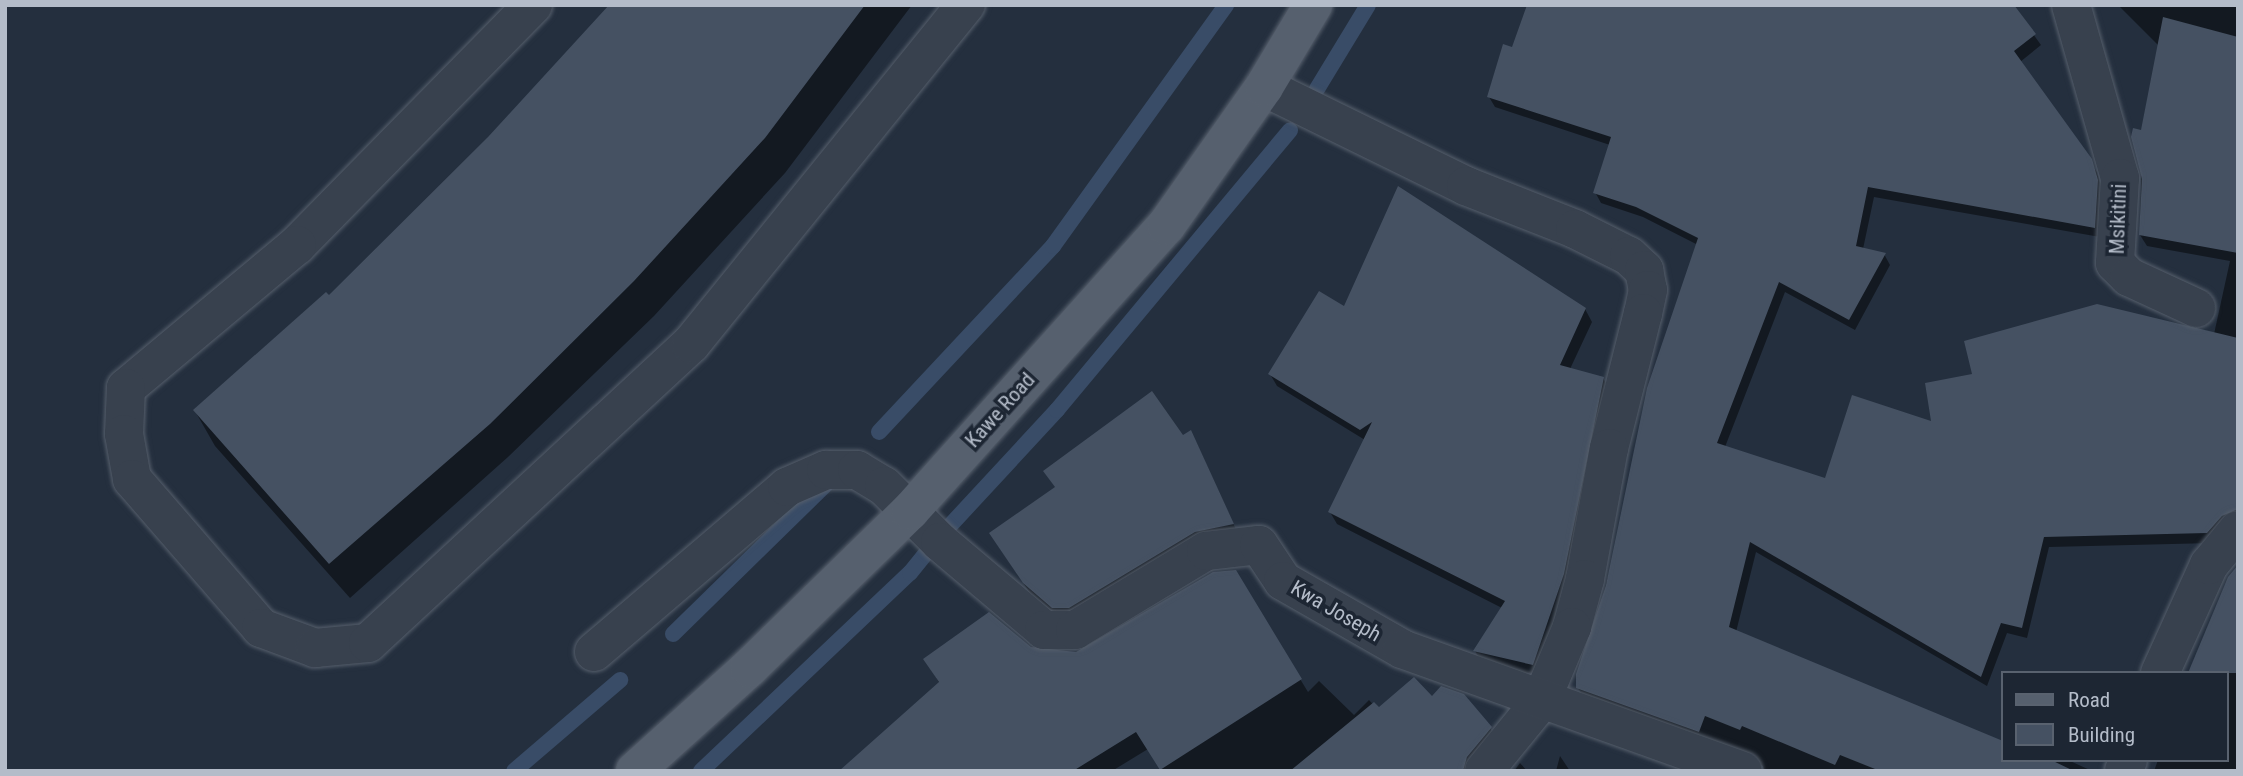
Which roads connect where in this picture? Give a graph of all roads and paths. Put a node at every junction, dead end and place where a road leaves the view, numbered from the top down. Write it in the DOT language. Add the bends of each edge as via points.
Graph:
graph roads {
  1 [pos="533,5"];
  2 [pos="966,5"];
  3 [pos="1313,5"];
  4 [pos="2071,5"];
  5 [pos="1264,87"];
  6 [pos="2196,307"];
  7 [pos="910,511"];
  8 [pos="2238,530"];
  9 [pos="594,652"];
  10 [pos="2161,671"];
  11 [pos="1541,701"];
  12 [pos="635,771"];
  13 [pos="1484,771"];
  14 [pos="1743,771"];
  1 -- 2 [label="street" via="297,246 125,388 124,434 132,479 261,628 315,648 368,643 691,344"];
  3 -- 5 [label="main road, Kawe Road"];
  4 -- 6 [label="street, Msikitini" via="2120,178 2115,263 2129,277"];
  5 -- 7 [label="main road, Kawe Road" via="1166,226"];
  5 -- 11 [label="street" via="1466,186 1575,229 1629,256 1644,270 1648,290 1609,449 1585,579 1560,664"];
  7 -- 9 [label="street" via="884,486 857,470 827,470 787,487"];
  7 -- 11 [label="street, Kwa Joseph" via="1044,630 1075,631 1206,551 1259,545 1283,581 1355,625 1402,649"];
  7 -- 12 [label="main road, Kawe Road"];
  8 -- 10 [label="street" via="2209,565"];
  11 -- 13 [label="street"];
  11 -- 14 [label="street, Kwa Joseph"];
}
